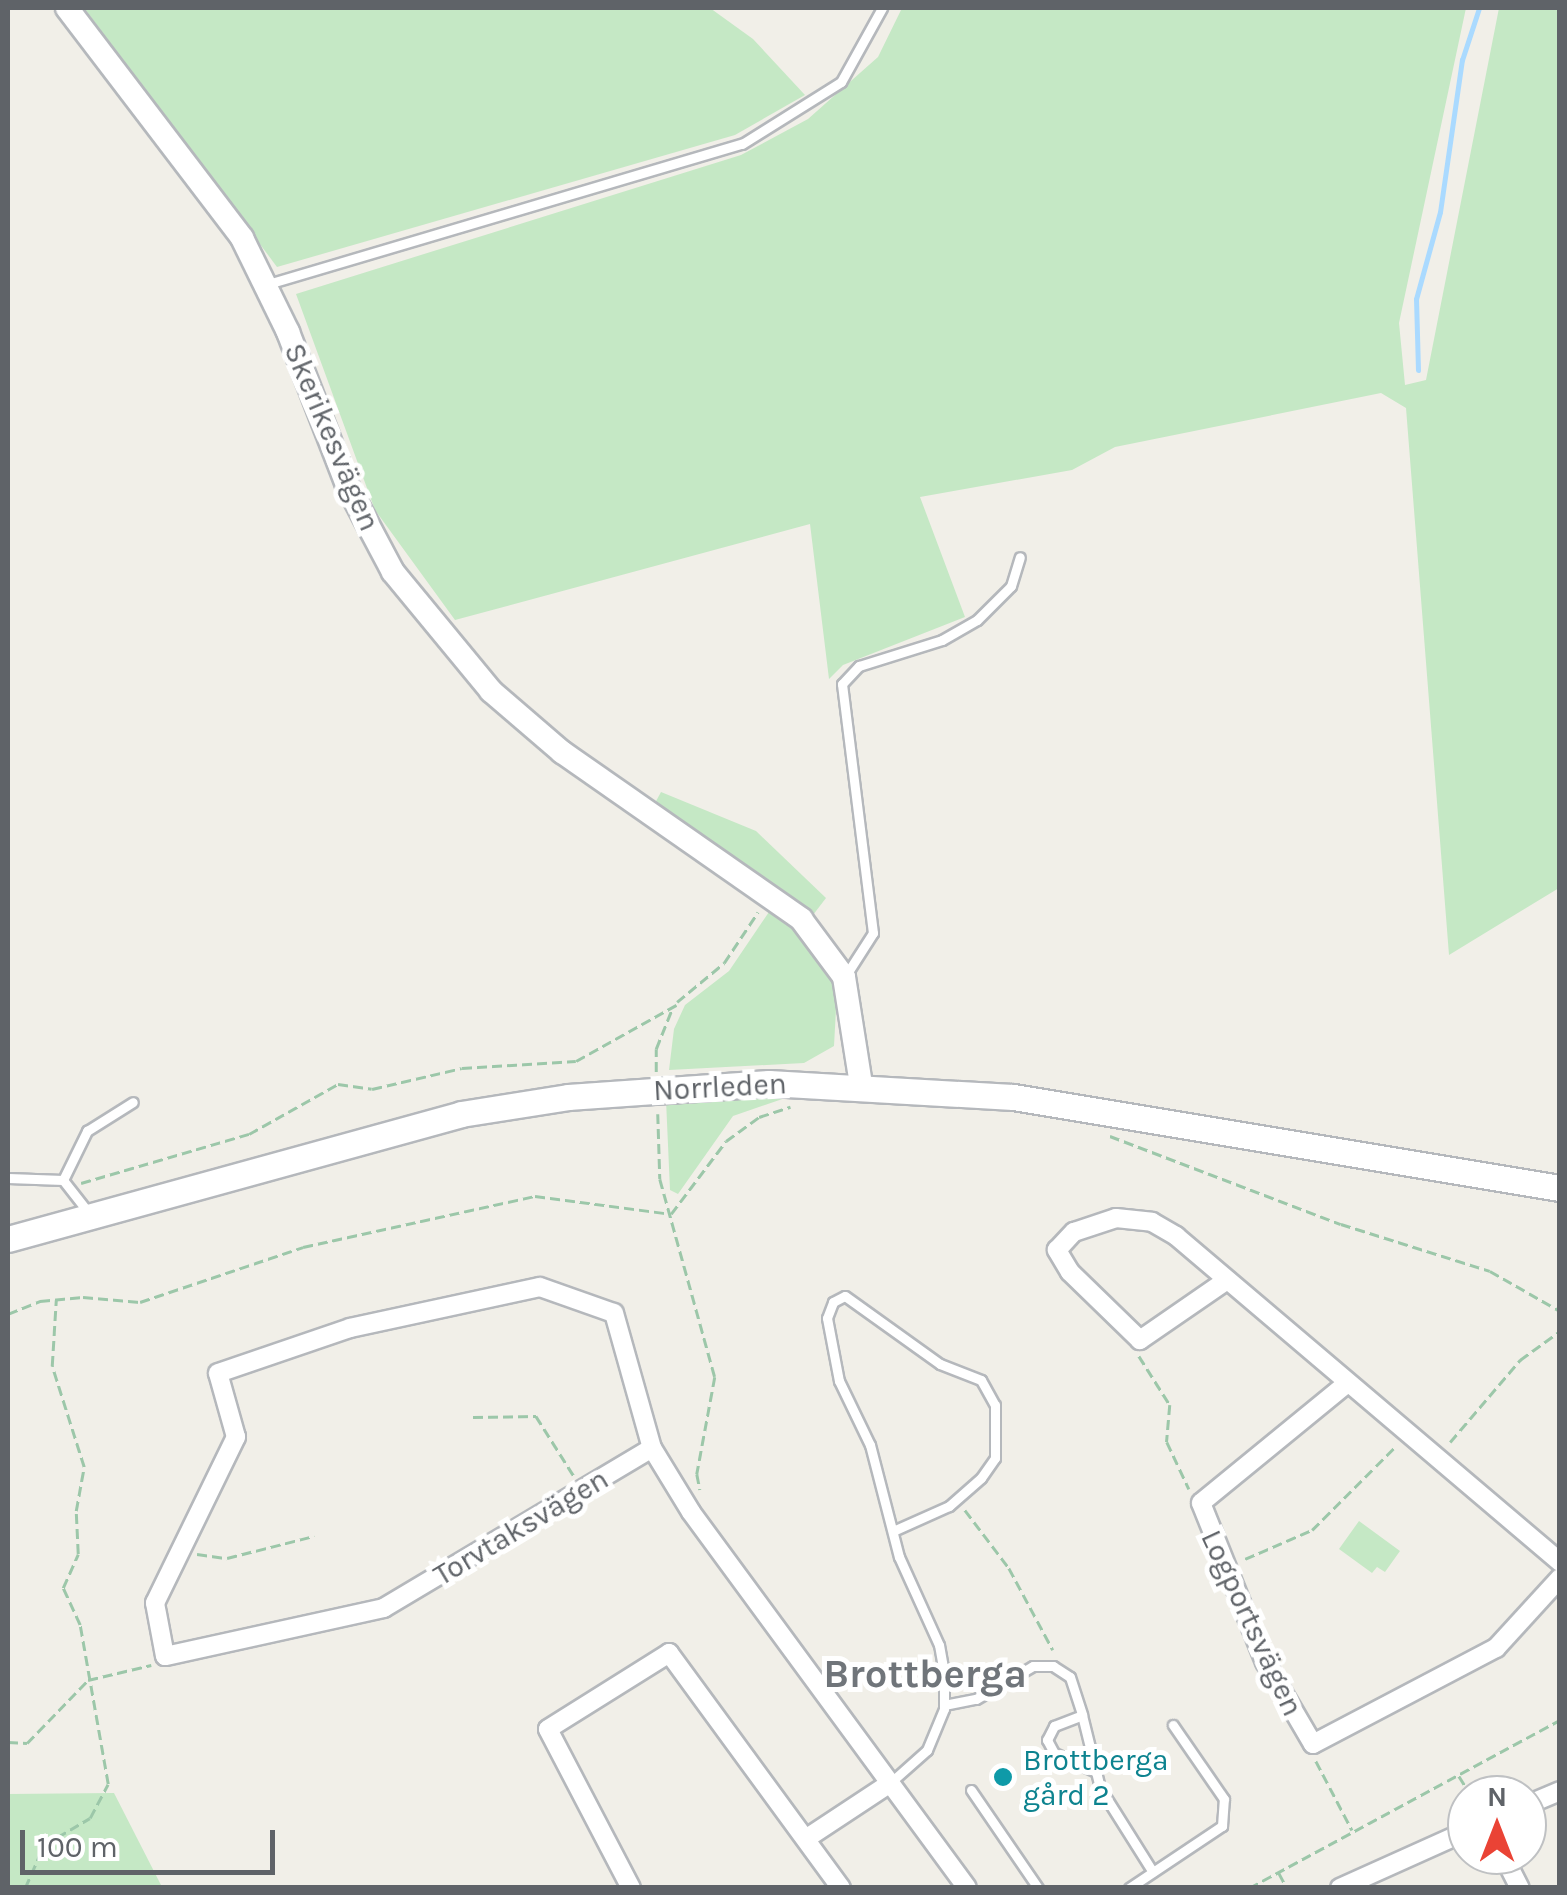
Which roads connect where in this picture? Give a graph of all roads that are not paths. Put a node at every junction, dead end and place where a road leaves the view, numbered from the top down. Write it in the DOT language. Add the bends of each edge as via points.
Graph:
graph roads {
  1 [pos="66,8"];
  2 [pos="882,8"];
  3 [pos="266,285"];
  4 [pos="1020,557"];
  5 [pos="844,977"];
  6 [pos="860,1084"];
  7 [pos="134,1102"];
  8 [pos="1445,1169"];
  9 [pos="1560,1174"];
  10 [pos="8,1178"];
  11 [pos="66,1183"];
  12 [pos="1560,1188"];
  13 [pos="89,1214"];
  14 [pos="8,1239"];
  15 [pos="1226,1280"];
  16 [pos="1346,1385"];
  17 [pos="652,1448"];
  18 [pos="893,1531"];
  19 [pos="1560,1562"];
  20 [pos="1560,1578"];
  21 [pos="944,1704"];
  22 [pos="1082,1715"];
  23 [pos="1174,1725"];
  24 [pos="1094,1771"];
  25 [pos="889,1784"];
  26 [pos="971,1790"];
  27 [pos="807,1838"];
  28 [pos="1447,1840"];
  29 [pos="1153,1872"];
  30 [pos="631,1888"];
  31 [pos="841,1888"];
  32 [pos="967,1888"];
  33 [pos="1038,1888"];
  34 [pos="1129,1888"];
  35 [pos="1340,1888"];
  1 -- 3 [label="street, Skerikesvägen" via="242,238"];
  2 -- 3 [label="lane" via="841,82 742,144"];
  3 -- 5 [label="street, Skerikesvägen" via="367,526 453,650 562,752 801,919"];
  4 -- 5 [label="lane" via="1011,586 977,620 942,640 859,666 842,684 874,934"];
  5 -- 6 [label="street, Skerikesvägen"];
  6 -- 8 [label="main road, Norrleden" via="1013,1097"];
  6 -- 13 [label="main road, Norrleden" via="732,1085 529,1102 362,1136"];
  7 -- 11 [label="lane" via="87,1131"];
  8 -- 9 [label="main road, Norrleden"];
  8 -- 12 [label="main road, Norrleden"];
  10 -- 11 [label="lane"];
  11 -- 13 [label="lane"];
  13 -- 14 [label="main road, Norrleden"];
  15 -- 15 [label="street" via="1152,1222 1116,1218 1062,1240 1060,1260 1140,1340"];
  15 -- 16 [label="street"];
  16 -- 19 [label="street"];
  16 -- 20 [label="street, Logportsvägen" via="1201,1503 1265,1662 1312,1744 1496,1648"];
  17 -- 17 [label="street, Torvtaksvägen" via="384,1608 165,1656 154,1603 236,1436 218,1373 395,1317 540,1288 601,1303 614,1313"];
  17 -- 25 [label="street"];
  18 -- 18 [label="lane" via="870,1445 839,1381 827,1318 833,1302 846,1296 940,1364 981,1380 996,1405 996,1458 957,1498"];
  18 -- 21 [label="lane" via="908,1585 939,1644"];
  21 -- 22 [label="lane" via="976,1700 1033,1666 1052,1666 1070,1677"];
  21 -- 25 [label="lane" via="927,1750"];
  22 -- 24 [label="lane"];
  22 -- 24 [label="lane" via="1054,1726 1047,1740 1068,1763"];
  23 -- 29 [label="lane" via="1224,1799 1226,1813 1215,1834"];
  24 -- 29 [label="lane"];
  25 -- 27 [label="street"];
  25 -- 32 [label="street"];
  26 -- 33 [label="lane"];
  27 -- 30 [label="street" via="669,1653 548,1729"];
  27 -- 31 [label="street"];
  28 -- 35 [label="street"];
  29 -- 34 [label="lane"];
}
